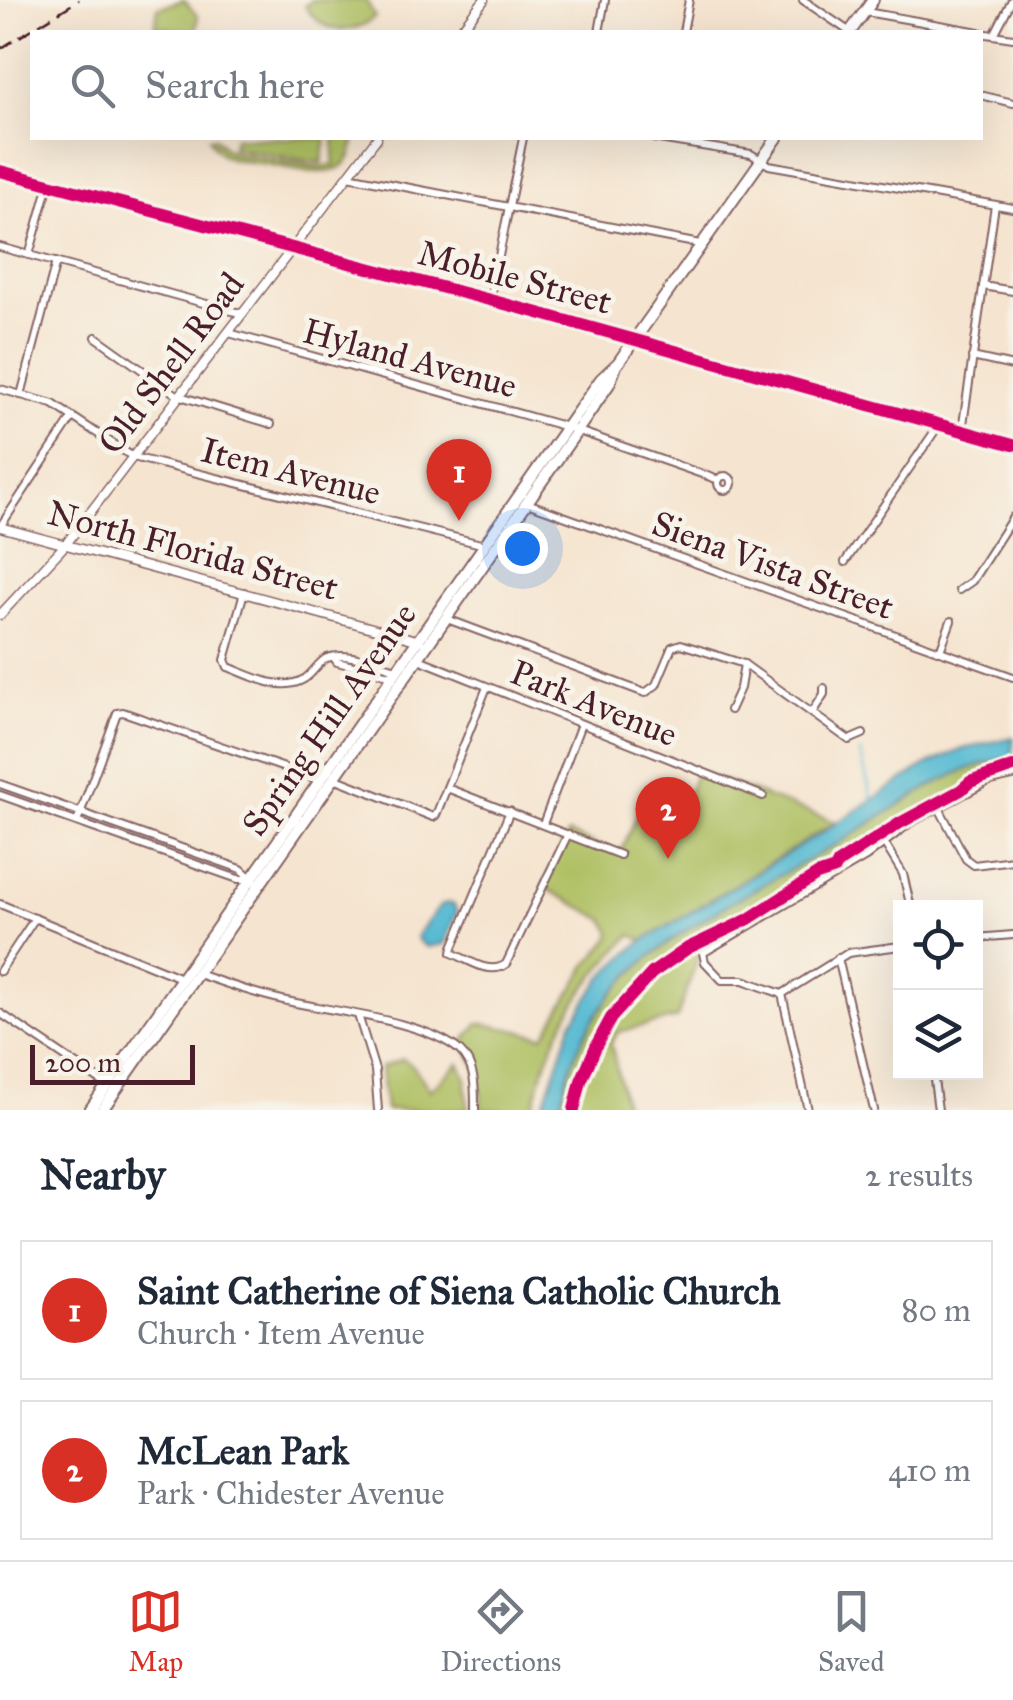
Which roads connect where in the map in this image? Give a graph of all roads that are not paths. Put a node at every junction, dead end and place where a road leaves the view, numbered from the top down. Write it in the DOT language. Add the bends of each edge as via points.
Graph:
graph roads {
  1 [pos="484,0"];
  2 [pos="604,0"];
  3 [pos="688,0"];
  4 [pos="803,0"];
  5 [pos="873,0"];
  6 [pos="1012,0"];
  7 [pos="864,12"];
  8 [pos="461,30"];
  9 [pos="598,30"];
  10 [pos="683,30"];
  11 [pos="847,30"];
  12 [pos="851,30"];
  13 [pos="963,30"];
  14 [pos="983,33"];
  15 [pos="994,35"];
  16 [pos="1013,38"];
  17 [pos="983,97"];
  18 [pos="1013,103"];
  19 [pos="376,140"];
  20 [pos="523,140"];
  21 [pos="675,140"];
  22 [pos="776,140"];
  23 [pos="761,160"];
  24 [pos="0,171"];
  25 [pos="348,176"];
  26 [pos="49,184"];
  27 [pos="995,205"];
  28 [pos="509,207"];
  29 [pos="1013,208"];
  30 [pos="702,244"];
  31 [pos="0,247"];
  32 [pos="293,248"];
  33 [pos="29,255"];
  34 [pos="56,262"];
  35 [pos="982,286"];
  36 [pos="1013,290"];
  37 [pos="490,300"];
  38 [pos="243,314"];
  39 [pos="229,332"];
  40 [pos="96,337"];
  41 [pos="634,340"];
  42 [pos="972,358"];
  43 [pos="1013,366"];
  44 [pos="0,389"];
  45 [pos="21,395"];
  46 [pos="180,396"];
  47 [pos="72,418"];
  48 [pos="270,424"];
  49 [pos="939,425"];
  50 [pos="572,429"];
  51 [pos="962,431"];
  52 [pos="1013,445"];
  53 [pos="133,457"];
  54 [pos="718,480"];
  55 [pos="522,501"];
  56 [pos="1013,518"];
  57 [pos="0,527"];
  58 [pos="66,544"];
  59 [pos="490,547"];
  60 [pos="845,562"];
  61 [pos="959,590"];
  62 [pos="244,591"];
  63 [pos="0,616"];
  64 [pos="447,619"];
  65 [pos="951,620"];
  66 [pos="423,642"];
  67 [pos="940,651"];
  68 [pos="413,656"];
  69 [pos="744,664"];
  70 [pos="395,672"];
  71 [pos="1013,676"];
  72 [pos="487,687"];
  73 [pos="824,688"];
  74 [pos="730,710"];
  75 [pos="812,714"];
  76 [pos="581,724"];
  77 [pos="862,734"];
  78 [pos="1013,776"];
  79 [pos="335,777"];
  80 [pos="320,781"];
  81 [pos="0,784"];
  82 [pos="447,788"];
  83 [pos="0,795"];
  84 [pos="763,796"];
  85 [pos="940,808"];
  86 [pos="510,811"];
  87 [pos="79,818"];
  88 [pos="543,824"];
  89 [pos="568,834"];
  90 [pos="883,842"];
  91 [pos="620,854"];
  92 [pos="1012,860"];
  93 [pos="1013,868"];
  94 [pos="255,883"];
  95 [pos="909,900"];
  96 [pos="0,904"];
  97 [pos="34,918"];
  98 [pos="1013,934"];
  99 [pos="983,937"];
  100 [pos="893,947"];
  101 [pos="838,958"];
  102 [pos="0,971"];
  103 [pos="198,974"];
  104 [pos="182,978"];
  105 [pos="782,994"];
  106 [pos="0,1013"];
  107 [pos="358,1015"];
  108 [pos="934,1080"];
  109 [pos="107,1085"];
  110 [pos="90,1110"];
  111 [pos="102,1110"];
  112 [pos="378,1110"];
  113 [pos="475,1110"];
  114 [pos="808,1110"];
  115 [pos="874,1110"];
  116 [pos="938,1110"];
  1 -- 8 [label="street"];
  2 -- 9 [label="street"];
  3 -- 10 [label="street"];
  4 -- 11 [label="street"];
  5 -- 7 [label="main road"];
  6 -- 15 [label="street"];
  7 -- 12 [label="main road"];
  7 -- 13 [label="street"];
  14 -- 15 [label="street"];
  15 -- 16 [label="street"];
  17 -- 18 [label="street"];
  19 -- 25 [label="street, Old Shell Road"];
  20 -- 28 [label="street"];
  21 -- 23 [label="street"];
  22 -- 23 [label="main road, Spring Hill Avenue"];
  23 -- 27 [label="street"];
  23 -- 30 [label="main road, Spring Hill Avenue"];
  24 -- 26 [label="street, Mobile Street"];
  25 -- 28 [label="street"];
  25 -- 32 [label="street, Old Shell Road"];
  26 -- 32 [label="street, Mobile Street"];
  26 -- 33 [label="street"];
  27 -- 29 [label="street"];
  27 -- 35 [label="street"];
  28 -- 30 [label="street"];
  28 -- 37 [label="street"];
  30 -- 41 [label="main road, Spring Hill Avenue"];
  31 -- 33 [label="street"];
  32 -- 37 [label="street, Mobile Street"];
  32 -- 38 [label="street, Old Shell Road"];
  33 -- 34 [label="street"];
  34 -- 38 [label="street"];
  34 -- 45 [label="street"];
  35 -- 36 [label="street"];
  35 -- 42 [label="street"];
  37 -- 41 [label="street, Mobile Street"];
  38 -- 39 [label="street, Old Shell Road"];
  39 -- 46 [label="street, Old Shell Road"];
  39 -- 50 [label="street, Hyland Avenue"];
  40 -- 46 [label="street"];
  41 -- 49 [label="street, Mobile Street"];
  41 -- 50 [label="main road, Spring Hill Avenue"];
  42 -- 43 [label="street"];
  42 -- 51 [label="street"];
  44 -- 45 [label="street, Item Avenue"];
  45 -- 47 [label="street, Item Avenue"];
  46 -- 48 [label="street"];
  46 -- 53 [label="street, Old Shell Road"];
  47 -- 53 [label="street, Item Avenue"];
  47 -- 57 [label="street"];
  49 -- 51 [label="street, Mobile Street"];
  49 -- 60 [label="street"];
  50 -- 54 [label="street, Hyland Avenue"];
  50 -- 55 [label="main road, Spring Hill Avenue"];
  51 -- 52 [label="street, Mobile Street"];
  53 -- 58 [label="street, Old Shell Road"];
  53 -- 59 [label="street, Item Avenue"];
  55 -- 59 [label="main road, Spring Hill Avenue"];
  55 -- 67 [label="street, Siena Vista Street"];
  56 -- 61 [label="street"];
  57 -- 58 [label="street, North Florida Street"];
  58 -- 62 [label="street, North Florida Street"];
  58 -- 63 [label="street, Old Shell Road"];
  59 -- 64 [label="main road, Spring Hill Avenue"];
  59 -- 66 [label="main road, Spring Hill Avenue"];
  62 -- 66 [label="street, North Florida Street"];
  62 -- 70 [label="street" via="225,664 288,684 339,656"];
  64 -- 66 [label="main road, Spring Hill Avenue"];
  64 -- 69 [label="street" via="645,694 681,644"];
  65 -- 67 [label="street"];
  66 -- 68 [label="main road, Spring Hill Avenue"];
  67 -- 71 [label="street, Siena Vista Street"];
  68 -- 70 [label="main road, Spring Hill Avenue"];
  68 -- 72 [label="street, Park Avenue"];
  68 -- 79 [label="main road, Spring Hill Avenue"];
  69 -- 74 [label="street"];
  69 -- 75 [label="street"];
  70 -- 80 [label="main road, Spring Hill Avenue"];
  72 -- 76 [label="street, Park Avenue"];
  72 -- 82 [label="street"];
  73 -- 75 [label="street"];
  75 -- 77 [label="street" via="849,740"];
  76 -- 84 [label="street, Park Avenue"];
  76 -- 88 [label="street"];
  78 -- 85 [label="street"];
  79 -- 80 [label="street"];
  79 -- 82 [label="street" via="433,817"];
  79 -- 94 [label="main road, Spring Hill Avenue"];
  80 -- 87 [label="street" via="123,712"];
  80 -- 94 [label="main road, Spring Hill Avenue"];
  81 -- 87 [label="street"];
  82 -- 86 [label="street"];
  83 -- 87 [label="street"];
  85 -- 90 [label="street"];
  85 -- 92 [label="street" via="974,865"];
  86 -- 88 [label="street"];
  86 -- 89 [label="street" via="452,953 491,970 506,964"];
  87 -- 94 [label="street"];
  88 -- 89 [label="street"];
  89 -- 91 [label="street"];
  90 -- 95 [label="street" via="904,874"];
  90 -- 105 [label="street" via="703,953 722,980"];
  92 -- 93 [label="street"];
  94 -- 103 [label="main road, Spring Hill Avenue"];
  94 -- 104 [label="main road, Spring Hill Avenue"];
  96 -- 97 [label="street"];
  97 -- 102 [label="street"];
  97 -- 104 [label="street"];
  98 -- 99 [label="street"];
  100 -- 101 [label="street"];
  101 -- 105 [label="street"];
  101 -- 115 [label="street"];
  103 -- 107 [label="street"];
  103 -- 111 [label="main road, Spring Hill Avenue"];
  104 -- 109 [label="main road, Spring Hill Avenue"];
  105 -- 114 [label="street"];
  106 -- 109 [label="street"];
  107 -- 112 [label="street" via="375,1070"];
  107 -- 113 [label="street" via="450,1044 472,1072"];
  108 -- 116 [label="street"];
  109 -- 110 [label="main road, Spring Hill Avenue"];
}
